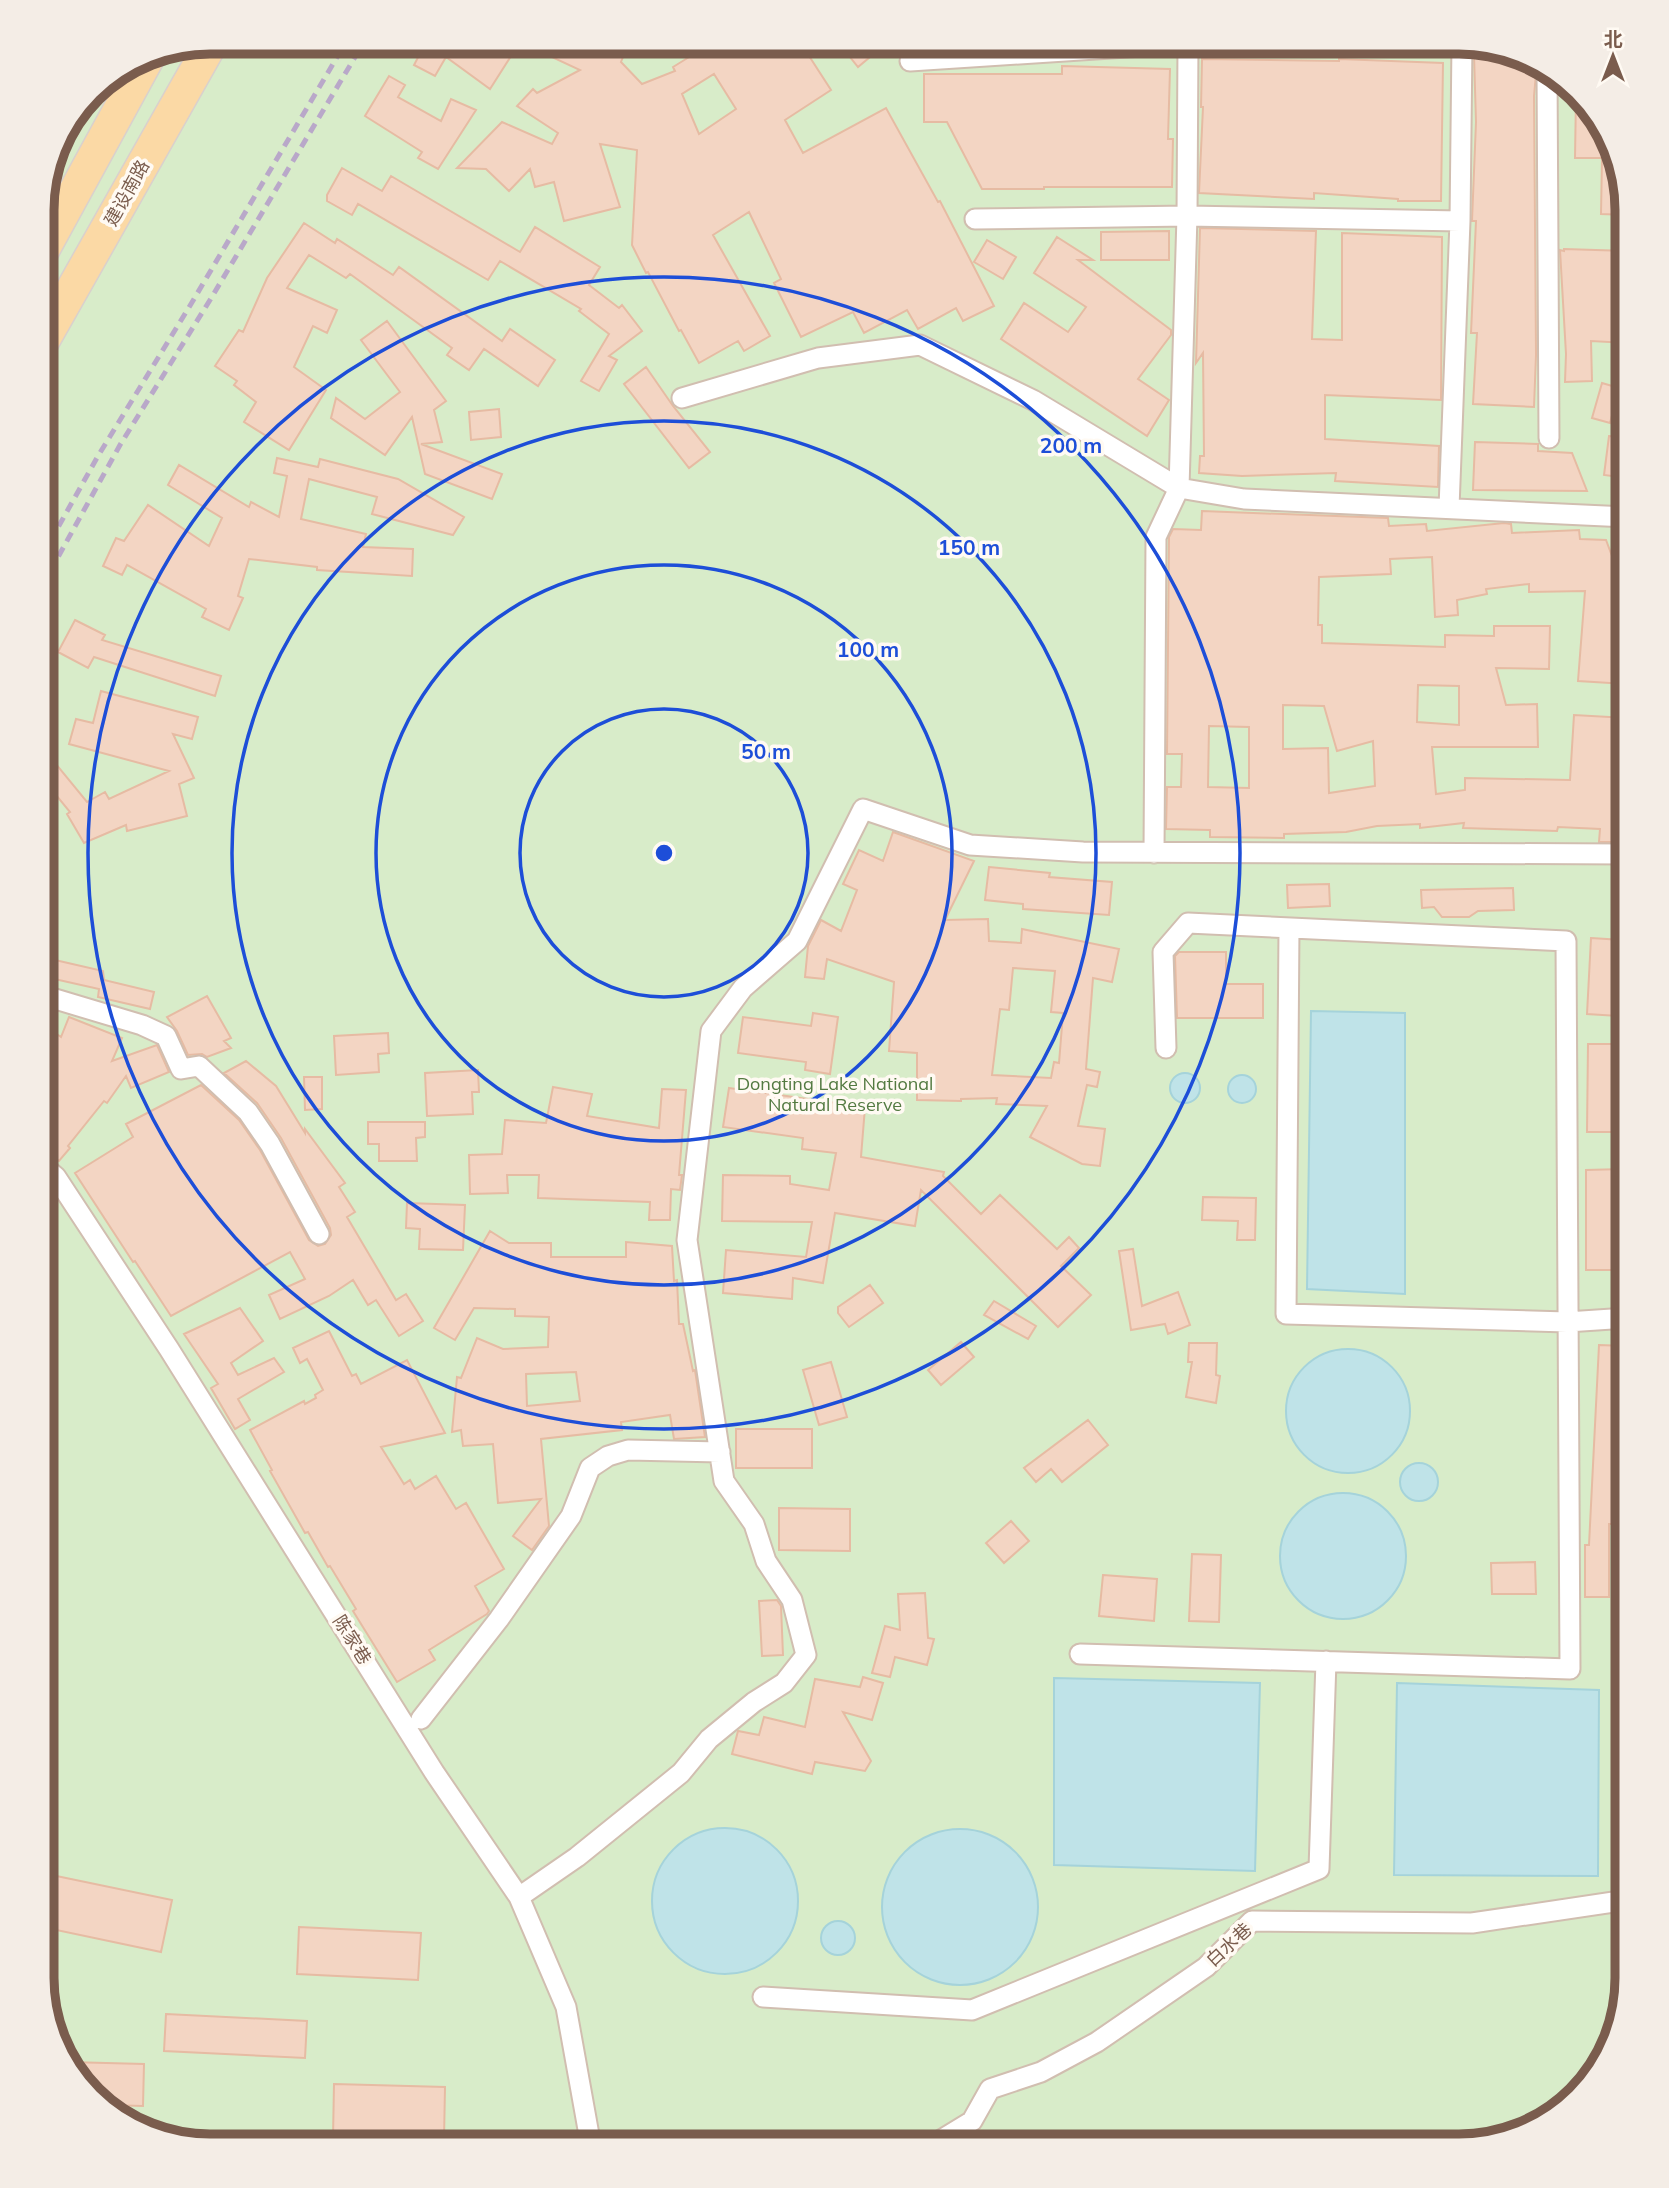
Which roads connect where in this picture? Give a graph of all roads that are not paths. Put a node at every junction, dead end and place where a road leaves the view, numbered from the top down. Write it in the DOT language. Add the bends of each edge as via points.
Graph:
graph roads {
  1 [pos="205,55"];
  2 [pos="1003,55"];
  3 [pos="1188,55"];
  4 [pos="1465,55"];
  5 [pos="910,61"];
  6 [pos="141,70"];
  7 [pos="1547,82"];
  8 [pos="1187,216"];
  9 [pos="975,219"];
  10 [pos="1460,221"];
  11 [pos="55,228"];
  12 [pos="55,320"];
  13 [pos="682,398"];
  14 [pos="1549,438"];
  15 [pos="1179,488"];
  16 [pos="1449,508"];
  17 [pos="1615,516"];
  18 [pos="1154,853"];
  19 [pos="1615,854"];
  20 [pos="1289,928"];
  21 [pos="55,999"];
  22 [pos="1166,1048"];
  23 [pos="54,1175"];
  24 [pos="319,1234"];
  25 [pos="1615,1319"];
  26 [pos="1567,1322"];
  27 [pos="720,1452"];
  28 [pos="1080,1654"];
  29 [pos="1326,1661"];
  30 [pos="421,1719"];
  31 [pos="519,1897"];
  32 [pos="1615,1902"];
  33 [pos="763,1997"];
  34 [pos="589,2134"];
  35 [pos="951,2134"];
  1 -- 12 [label="main road, 建设南路"];
  2 -- 5 [label="street"];
  3 -- 8 [label="street"];
  4 -- 10 [label="street"];
  6 -- 11 [label="main road"];
  7 -- 14 [label="street"];
  8 -- 9 [label="street"];
  8 -- 10 [label="street"];
  8 -- 15 [label="street"];
  10 -- 16 [label="street"];
  13 -- 15 [label="street" via="818,358 920,345 1033,400"];
  15 -- 16 [label="street" via="1244,499"];
  15 -- 18 [label="street" via="1156,537"];
  16 -- 17 [label="street"];
  18 -- 19 [label="street"];
  18 -- 27 [label="street" via="970,845 863,809 797,941 743,988 712,1031 687,1240"];
  20 -- 22 [label="street" via="1188,923 1163,952"];
  20 -- 26 [label="street" via="1566,941"];
  20 -- 26 [label="street" via="1286,1314"];
  21 -- 24 [label="street" via="142,1024 166,1036 181,1069 199,1066 248,1112"];
  23 -- 31 [label="street, 陈家巷" via="162,1337 434,1772"];
  25 -- 26 [label="street"];
  26 -- 29 [label="street" via="1570,1668"];
  27 -- 30 [label="street" via="628,1450 590,1468 571,1516"];
  27 -- 31 [label="street" via="724,1480 754,1524 766,1561 792,1600 806,1656 785,1683 709,1739 681,1773"];
  28 -- 29 [label="street"];
  29 -- 33 [label="street" via="1319,1869 972,2010"];
  31 -- 34 [label="street, 陈家巷" via="566,2007"];
  32 -- 35 [label="street, 白水巷" via="1472,1923 1252,1921 1206,1967 1097,2042 1041,2072 990,2089 972,2121"];
}
